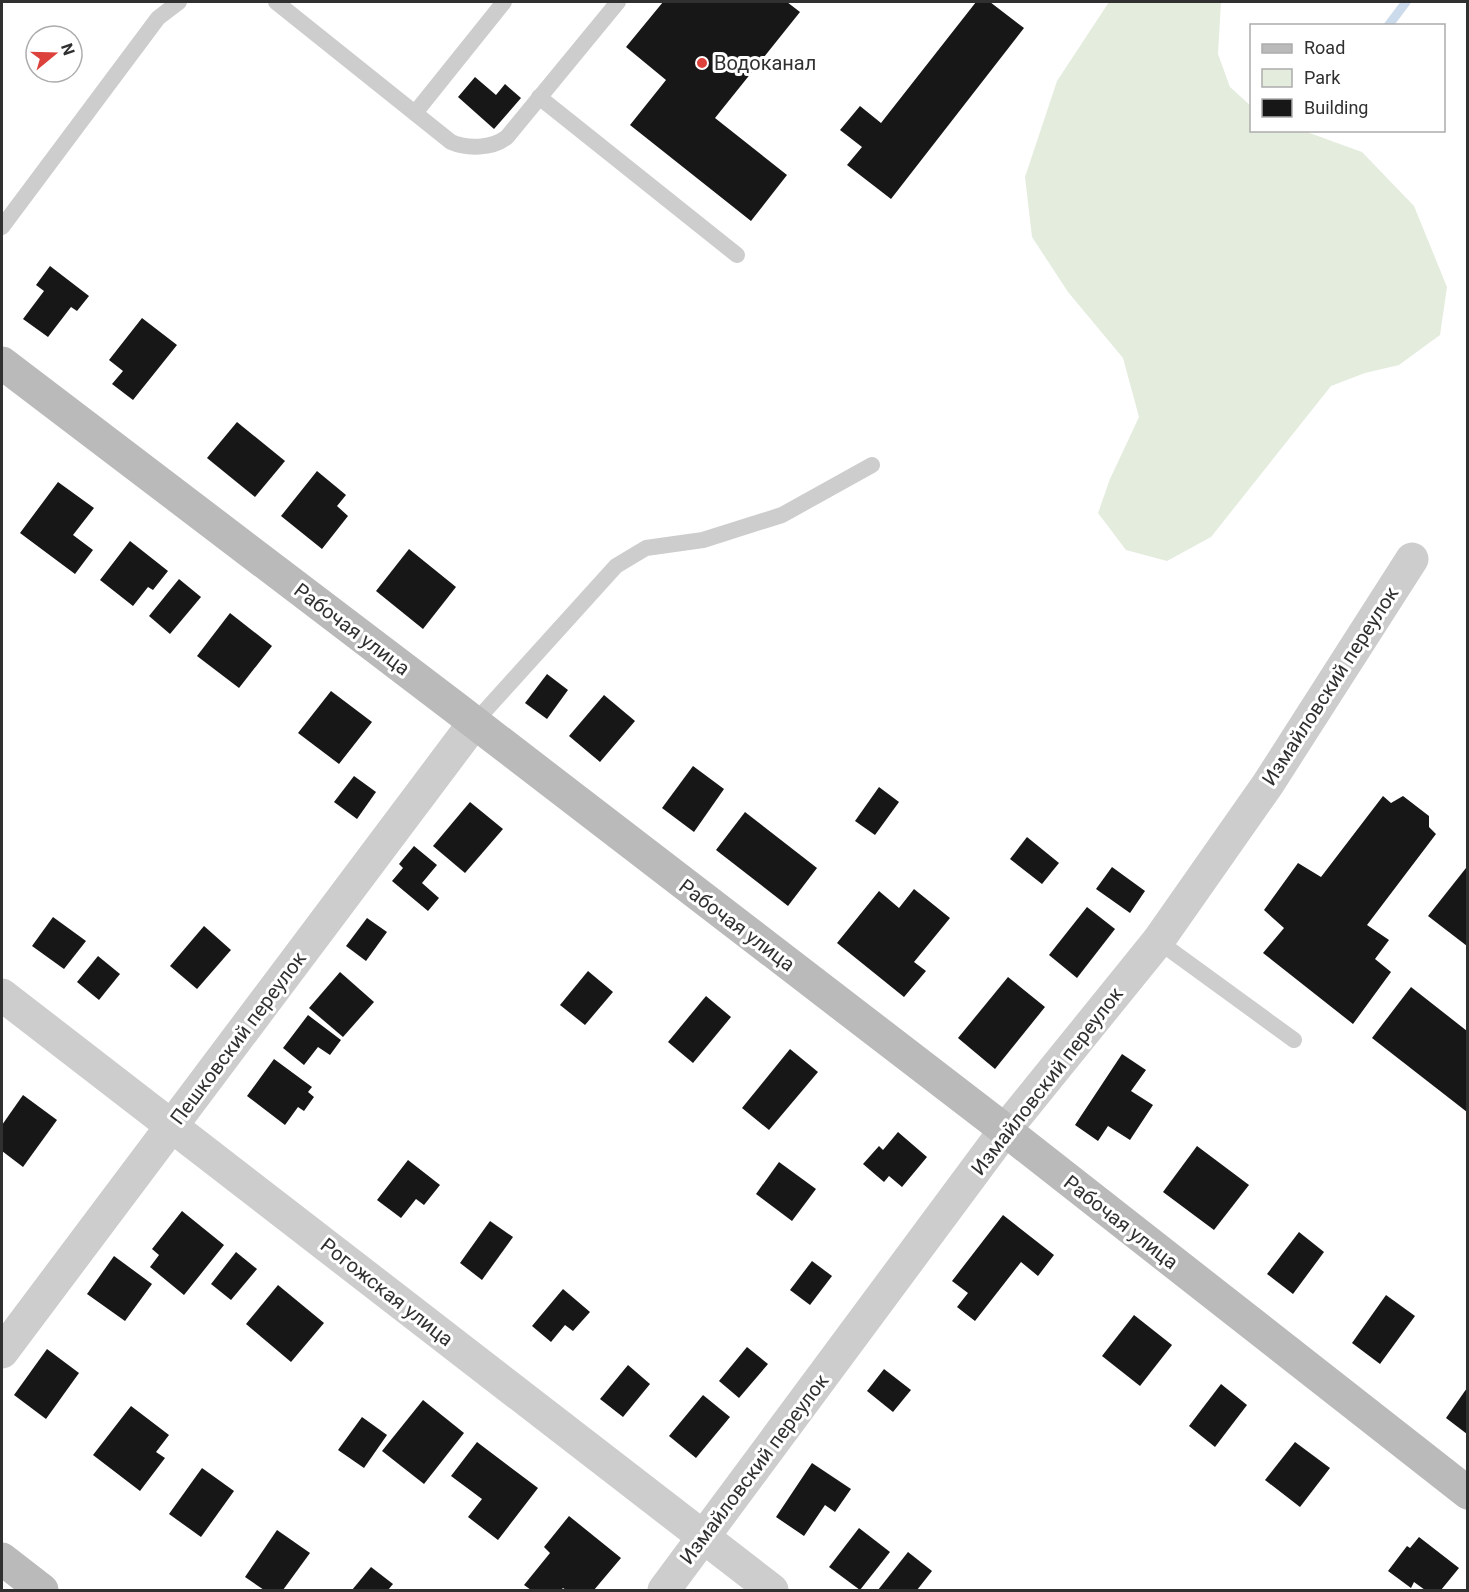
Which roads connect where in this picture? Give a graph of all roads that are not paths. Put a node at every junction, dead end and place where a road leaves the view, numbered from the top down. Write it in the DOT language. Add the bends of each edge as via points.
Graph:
graph roads {
  1 [pos="179,2"];
  2 [pos="276,2"];
  3 [pos="504,2"];
  4 [pos="618,2"];
  5 [pos="539,97"];
  6 [pos="415,113"];
  7 [pos="2,227"];
  8 [pos="736,255"];
  9 [pos="2,363"];
  10 [pos="872,465"];
  11 [pos="1412,559"];
  12 [pos="474,723"];
  13 [pos="1158,941"];
  14 [pos="2,995"];
  15 [pos="1294,1040"];
  16 [pos="172,1126"];
  17 [pos="1005,1130"];
  18 [pos="2,1352"];
  19 [pos="1467,1493"];
  20 [pos="703,1536"];
  21 [pos="2,1560"];
  22 [pos="42,1590"];
  23 [pos="664,1590"];
  24 [pos="772,1590"];
  1 -- 7 [label="lane" via="158,18"];
  2 -- 6 [label="lane"];
  3 -- 6 [label="lane"];
  4 -- 5 [label="lane"];
  5 -- 6 [label="lane" via="503,140 473,147 451,142"];
  5 -- 8 [label="lane"];
  9 -- 12 [label="main road, Рабочая улица"];
  10 -- 12 [label="lane" via="782,516 703,540 646,548 616,566"];
  11 -- 13 [label="street, Измайловский переулок" via="1268,784"];
  12 -- 16 [label="street, Пешковский переулок"];
  12 -- 17 [label="main road, Рабочая улица"];
  13 -- 15 [label="lane"];
  13 -- 17 [label="street, Измайловский переулок"];
  14 -- 16 [label="street, Рогожская улица"];
  16 -- 18 [label="street, Пешковский переулок"];
  16 -- 20 [label="street, Рогожская улица"];
  17 -- 19 [label="main road, Рабочая улица"];
  17 -- 20 [label="street, Измайловский переулок"];
  20 -- 23 [label="street, Измайловский переулок"];
  20 -- 24 [label="street, Рогожская улица"];
  21 -- 22 [label="main road"];
}
